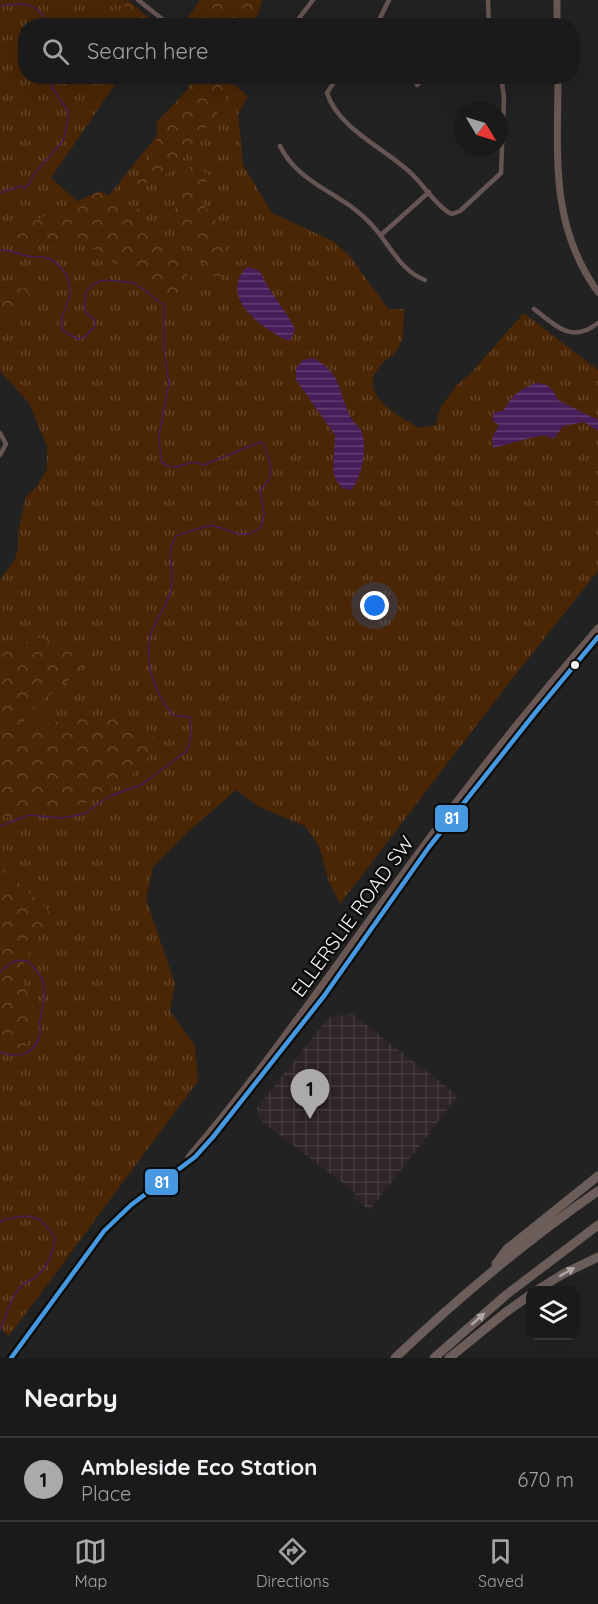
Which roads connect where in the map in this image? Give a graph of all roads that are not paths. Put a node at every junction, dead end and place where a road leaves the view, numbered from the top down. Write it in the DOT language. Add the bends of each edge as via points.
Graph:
graph roads {
  1 [pos="138,0"];
  2 [pos="313,0"];
  3 [pos="389,0"];
  4 [pos="488,0"];
  5 [pos="557,0"];
  6 [pos="161,18"];
  7 [pos="299,18"];
  8 [pos="380,18"];
  9 [pos="489,18"];
  10 [pos="558,18"];
  11 [pos="333,84"];
  12 [pos="502,84"];
  13 [pos="558,84"];
  14 [pos="504,102"];
  15 [pos="280,146"];
  16 [pos="501,156"];
  17 [pos="429,192"];
  18 [pos="381,235"];
  19 [pos="425,280"];
  20 [pos="598,292"];
  21 [pos="534,309"];
  22 [pos="598,323"];
  23 [pos="0,433"];
  24 [pos="0,454"];
  25 [pos="598,628"];
  26 [pos="598,637"];
  27 [pos="179,1168"];
  28 [pos="598,1176"];
  29 [pos="598,1191"];
  30 [pos="598,1225"];
  31 [pos="598,1257"];
  32 [pos="487,1275"];
  33 [pos="544,1286"];
  34 [pos="526,1299"];
  35 [pos="11,1358"];
  36 [pos="395,1358"];
  37 [pos="435,1358"];
  38 [pos="449,1358"];
  1 -- 6 [label="street"];
  2 -- 7 [label="street"];
  3 -- 8 [label="street"];
  4 -- 9 [label="street"];
  5 -- 10 [label="main road"];
  11 -- 17 [label="street" via="327,93 344,120 399,162"];
  12 -- 14 [label="street"];
  13 -- 20 [label="main road" via="556,164 560,201 576,250"];
  15 -- 18 [label="street" via="299,173 351,205"];
  16 -- 17 [label="street" via="501,173 460,211 452,214 445,210"];
  17 -- 18 [label="street"];
  18 -- 19 [label="street" via="406,268"];
  21 -- 22 [label="street" via="572,334 587,331"];
  23 -- 24 [label="street" via="6,444"];
  25 -- 27 [label="main road, ELLERSLIE ROAD SW" via="419,851 323,985"];
  26 -- 27 [label="main road, ELLERSLIE ROAD SW" via="429,847 324,996 219,1130"];
  27 -- 35 [label="main road, ELLERSLIE ROAD SW" via="131,1204 104,1231"];
  28 -- 32 [label="highway" via="507,1249"];
  29 -- 32 [label="highway"];
  37 -- 30 [label="highway, one-way" via="506,1295"];
  33 -- 31 [label="highway, one-way"];
  32 -- 36 [label="highway"];
  34 -- 38 [label="highway"];
}
